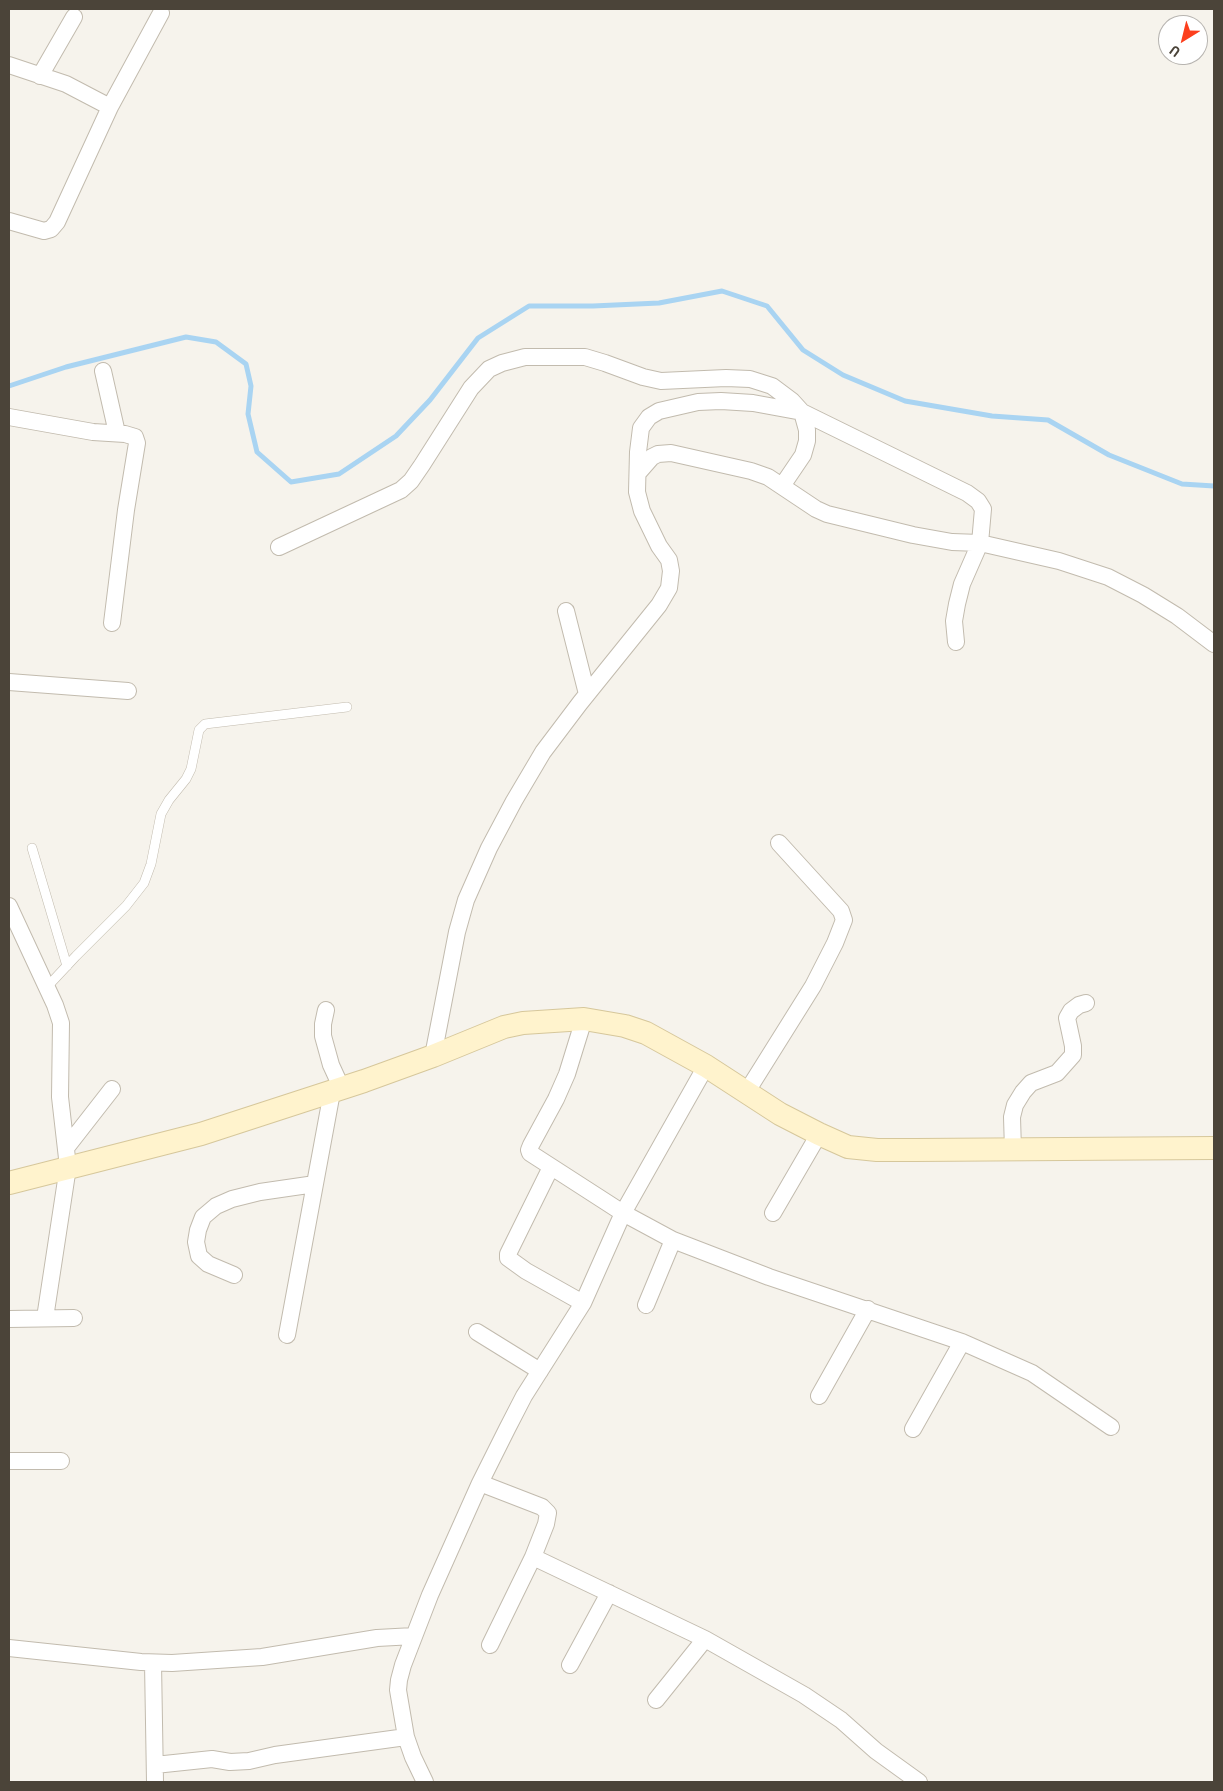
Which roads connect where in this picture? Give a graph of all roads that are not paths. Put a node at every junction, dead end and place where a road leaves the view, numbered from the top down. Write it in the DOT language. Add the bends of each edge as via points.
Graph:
graph roads {
  1 [pos="161,13"];
  2 [pos="74,17"];
  3 [pos="9,65"];
  4 [pos="40,76"];
  5 [pos="110,107"];
  6 [pos="9,221"];
  7 [pos="103,371"];
  8 [pos="802,412"];
  9 [pos="9,417"];
  10 [pos="118,434"];
  11 [pos="638,473"];
  12 [pos="782,486"];
  13 [pos="980,543"];
  14 [pos="279,547"];
  15 [pos="566,611"];
  16 [pos="112,623"];
  17 [pos="956,642"];
  18 [pos="1214,644"];
  19 [pos="9,682"];
  20 [pos="128,690"];
  21 [pos="587,694"];
  22 [pos="347,707"];
  23 [pos="779,843"];
  24 [pos="32,848"];
  25 [pos="9,906"];
  26 [pos="16,937"];
  27 [pos="67,966"];
  28 [pos="47,987"];
  29 [pos="1086,1003"];
  30 [pos="326,1010"];
  31 [pos="584,1019"];
  32 [pos="433,1056"];
  33 [pos="706,1066"];
  34 [pos="112,1089"];
  35 [pos="337,1090"];
  36 [pos="746,1093"];
  37 [pos="819,1134"];
  38 [pos="1214,1148"];
  39 [pos="1013,1150"];
  40 [pos="67,1158"];
  41 [pos="551,1167"];
  42 [pos="9,1183"];
  43 [pos="315,1184"];
  44 [pos="623,1213"];
  45 [pos="773,1213"];
  46 [pos="673,1240"];
  47 [pos="234,1275"];
  48 [pos="583,1303"];
  49 [pos="646,1305"];
  50 [pos="868,1309"];
  51 [pos="45,1318"];
  52 [pos="74,1318"];
  53 [pos="9,1319"];
  54 [pos="476,1332"];
  55 [pos="287,1335"];
  56 [pos="962,1342"];
  57 [pos="540,1370"];
  58 [pos="819,1396"];
  59 [pos="1112,1427"];
  60 [pos="913,1429"];
  61 [pos="9,1461"];
  62 [pos="61,1461"];
  63 [pos="480,1483"];
  64 [pos="533,1557"];
  65 [pos="610,1592"];
  66 [pos="414,1636"];
  67 [pos="705,1639"];
  68 [pos="490,1645"];
  69 [pos="9,1648"];
  70 [pos="154,1663"];
  71 [pos="570,1665"];
  72 [pos="656,1700"];
  73 [pos="406,1737"];
  74 [pos="155,1764"];
  75 [pos="155,1782"];
  76 [pos="425,1782"];
  77 [pos="919,1782"];
  1 -- 5 [label="street"];
  2 -- 4 [label="street"];
  3 -- 4 [label="street"];
  4 -- 5 [label="street" via="66,84"];
  5 -- 6 [label="street" via="51,229 44,231"];
  7 -- 10 [label="street"];
  8 -- 11 [label="street" via="721,401 698,402 659,411 649,417 641,428"];
  8 -- 12 [label="street" via="807,430 803,455"];
  8 -- 13 [label="street" via="978,501 983,509"];
  8 -- 14 [label="street" via="772,386 750,379 661,381 585,357 525,357 489,369 471,388 422,465 401,490"];
  9 -- 10 [label="street"];
  10 -- 16 [label="street" via="135,437 137,443"];
  11 -- 12 [label="street" via="652,457 671,453 751,471"];
  11 -- 21 [label="street" via="637,492 642,512 669,560 668,588 659,605"];
  12 -- 13 [label="street" via="827,514 913,535"];
  13 -- 17 [label="street" via="957,604 954,621"];
  13 -- 18 [label="street" via="1060,561 1108,576 1177,616"];
  15 -- 21 [label="street"];
  19 -- 20 [label="street"];
  21 -- 32 [label="street" via="544,752 514,801 466,900"];
  22 -- 27 [label="lane" via="205,724 197,736 189,774 161,814 144,883"];
  23 -- 36 [label="street" via="841,910 844,920 813,986"];
  24 -- 27 [label="lane"];
  25 -- 26 [label="street"];
  26 -- 28 [label="street"];
  27 -- 28 [label="lane"];
  28 -- 40 [label="street" via="61,1023 60,1098"];
  29 -- 39 [label="street" via="1071,1011 1067,1018 1072,1055 1057,1074 1031,1083 1022,1092 1012,1117"];
  30 -- 35 [label="street" via="323,1036"];
  31 -- 32 [label="street" via="504,1027"];
  31 -- 33 [label="street" via="646,1033"];
  31 -- 41 [label="street" via="567,1074 529,1150 530,1154"];
  32 -- 35 [label="street"];
  33 -- 36 [label="street"];
  33 -- 44 [label="street"];
  34 -- 40 [label="street"];
  35 -- 40 [label="street" via="201,1134"];
  35 -- 43 [label="street"];
  36 -- 37 [label="street"];
  37 -- 39 [label="street" via="859,1149"];
  37 -- 45 [label="street"];
  38 -- 39 [label="street"];
  40 -- 42 [label="street"];
  40 -- 51 [label="street"];
  41 -- 44 [label="street"];
  41 -- 48 [label="street" via="508,1258"];
  43 -- 47 [label="street" via="232,1199 203,1217 196,1242 199,1256 208,1264"];
  43 -- 55 [label="street"];
  44 -- 46 [label="street"];
  44 -- 48 [label="street"];
  46 -- 49 [label="street"];
  46 -- 50 [label="street" via="768,1277"];
  48 -- 57 [label="street"];
  50 -- 56 [label="street"];
  50 -- 58 [label="street"];
  51 -- 52 [label="street"];
  51 -- 53 [label="street"];
  54 -- 57 [label="street"];
  56 -- 59 [label="street" via="1032,1373"];
  56 -- 60 [label="street"];
  57 -- 63 [label="street"];
  61 -- 62 [label="street"];
  63 -- 64 [label="street" via="542,1507 548,1513"];
  63 -- 66 [label="street"];
  64 -- 65 [label="street"];
  64 -- 68 [label="street"];
  65 -- 67 [label="street"];
  65 -- 71 [label="street"];
  66 -- 70 [label="street" via="377,1638 262,1657"];
  66 -- 73 [label="street" via="398,1690"];
  67 -- 72 [label="street"];
  67 -- 77 [label="street" via="804,1695"];
  69 -- 70 [label="street"];
  70 -- 74 [label="street"];
  73 -- 74 [label="street" via="249,1761 212,1759"];
  73 -- 76 [label="street"];
  74 -- 75 [label="street"];
}
